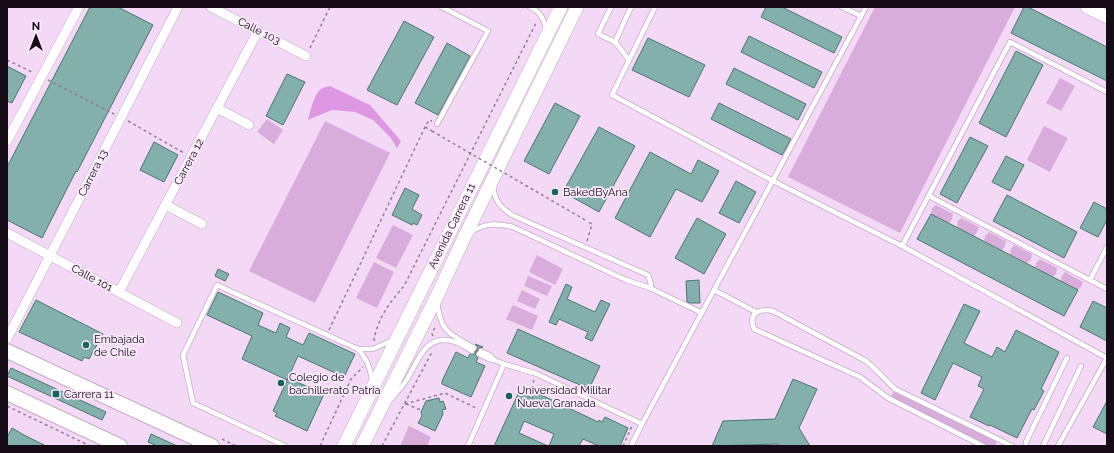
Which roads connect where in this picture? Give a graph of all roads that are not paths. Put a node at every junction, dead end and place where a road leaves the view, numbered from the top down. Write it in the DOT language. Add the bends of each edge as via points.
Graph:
graph roads {
  1 [pos="79,7"];
  2 [pos="178,7"];
  3 [pos="211,7"];
  4 [pos="442,7"];
  5 [pos="530,7"];
  6 [pos="561,7"];
  7 [pos="577,7"];
  8 [pos="611,7"];
  9 [pos="631,7"];
  10 [pos="655,7"];
  11 [pos="842,7"];
  12 [pos="866,7"];
  13 [pos="1087,7"];
  14 [pos="861,16"];
  15 [pos="1107,17"];
  16 [pos="258,31"];
  17 [pos="546,38"];
  18 [pos="615,42"];
  19 [pos="306,56"];
  20 [pos="629,60"];
  21 [pos="1107,92"];
  22 [pos="218,108"];
  23 [pos="437,124"];
  24 [pos="249,125"];
  25 [pos="7,141"];
  26 [pos="493,178"];
  27 [pos="773,181"];
  28 [pos="929,196"];
  29 [pos="166,205"];
  30 [pos="202,224"];
  31 [pos="7,233"];
  32 [pos="465,236"];
  33 [pos="902,246"];
  34 [pos="1107,247"];
  35 [pos="50,256"];
  36 [pos="1090,280"];
  37 [pos="650,288"];
  38 [pos="1107,289"];
  39 [pos="714,290"];
  40 [pos="119,292"];
  41 [pos="436,298"];
  42 [pos="756,312"];
  43 [pos="702,313"];
  44 [pos="177,323"];
  45 [pos="397,338"];
  46 [pos="7,343"];
  47 [pos="358,350"];
  48 [pos="480,353"];
  49 [pos="1067,358"];
  50 [pos="1107,358"];
  51 [pos="504,364"];
  52 [pos="1082,366"];
  53 [pos="372,388"];
  54 [pos="7,393"];
  55 [pos="376,418"];
  56 [pos="642,424"];
  57 [pos="116,445"];
  58 [pos="212,446"];
  59 [pos="285,446"];
  60 [pos="344,446"];
  61 [pos="362,446"];
  62 [pos="468,446"];
  63 [pos="631,446"];
  64 [pos="983,446"];
  65 [pos="1012,446"];
  66 [pos="1026,446"];
  67 [pos="1043,446"];
  68 [pos="1058,446"];
  1 -- 25 [label="street"];
  2 -- 35 [label="street, Carrera 13"];
  3 -- 16 [label="street, Calle 103"];
  4 -- 23 [label="lane" via="488,31"];
  5 -- 17 [label="lane" via="540,14"];
  6 -- 17 [label="main road, Avenida Carrera 11"];
  7 -- 26 [label="main road, Avenida Carrera 11"];
  8 -- 18 [label="lane" via="598,34"];
  9 -- 18 [label="lane"];
  10 -- 20 [label="lane"];
  11 -- 14 [label="lane"];
  12 -- 14 [label="lane"];
  13 -- 15 [label="main road"];
  14 -- 27 [label="lane"];
  16 -- 19 [label="street, Calle 103"];
  16 -- 22 [label="street, Carrera 12"];
  17 -- 45 [label="main road, Avenida Carrera 11"];
  18 -- 20 [label="lane"];
  20 -- 27 [label="lane" via="612,95"];
  21 -- 28 [label="lane" via="1010,42"];
  22 -- 24 [label="street"];
  22 -- 29 [label="street, Carrera 12"];
  26 -- 32 [label="main road, Avenida Carrera 11"];
  26 -- 37 [label="lane" via="495,195 503,209 648,275"];
  27 -- 33 [label="lane"];
  27 -- 39 [label="lane"];
  28 -- 33 [label="lane"];
  28 -- 36 [label="lane"];
  29 -- 30 [label="street"];
  29 -- 40 [label="street, Carrera 12"];
  31 -- 35 [label="street, Calle 101"];
  32 -- 37 [label="lane" via="488,224 513,227 626,280"];
  32 -- 41 [label="main road, Avenida Carrera 11"];
  33 -- 50 [label="lane"];
  34 -- 36 [label="lane"];
  35 -- 40 [label="street, Calle 101"];
  35 -- 46 [label="street, Carrera 13"];
  36 -- 38 [label="lane"];
  37 -- 43 [label="lane"];
  39 -- 42 [label="lane"];
  39 -- 43 [label="lane"];
  40 -- 44 [label="street, Calle 101"];
  41 -- 55 [label="main road, Avenida Carrera 11"];
  41 -- 55 [label="lane" via="441,322 451,335 473,349 449,340 435,341 423,352 407,380"];
  42 -- 64 [label="lane" via="752,324 754,329 860,377 888,398"];
  42 -- 65 [label="lane" via="764,309 773,312 866,361 895,389"];
  43 -- 56 [label="lane"];
  45 -- 47 [label="lane" via="377,348"];
  45 -- 53 [label="main road, Avenida Carrera 11"];
  46 -- 58 [label="main road"];
  47 -- 53 [label="lane" via="368,362"];
  47 -- 59 [label="lane" via="216,285 183,355 193,403"];
  48 -- 51 [label="lane"];
  49 -- 66 [label="lane"];
  50 -- 68 [label="lane"];
  51 -- 56 [label="lane" via="537,374"];
  51 -- 62 [label="lane"];
  52 -- 67 [label="lane"];
  53 -- 60 [label="main road, Avenida Carrera 11"];
  54 -- 57 [label="main road"];
  55 -- 61 [label="main road, Avenida Carrera 11"];
  56 -- 63 [label="lane"];
}
